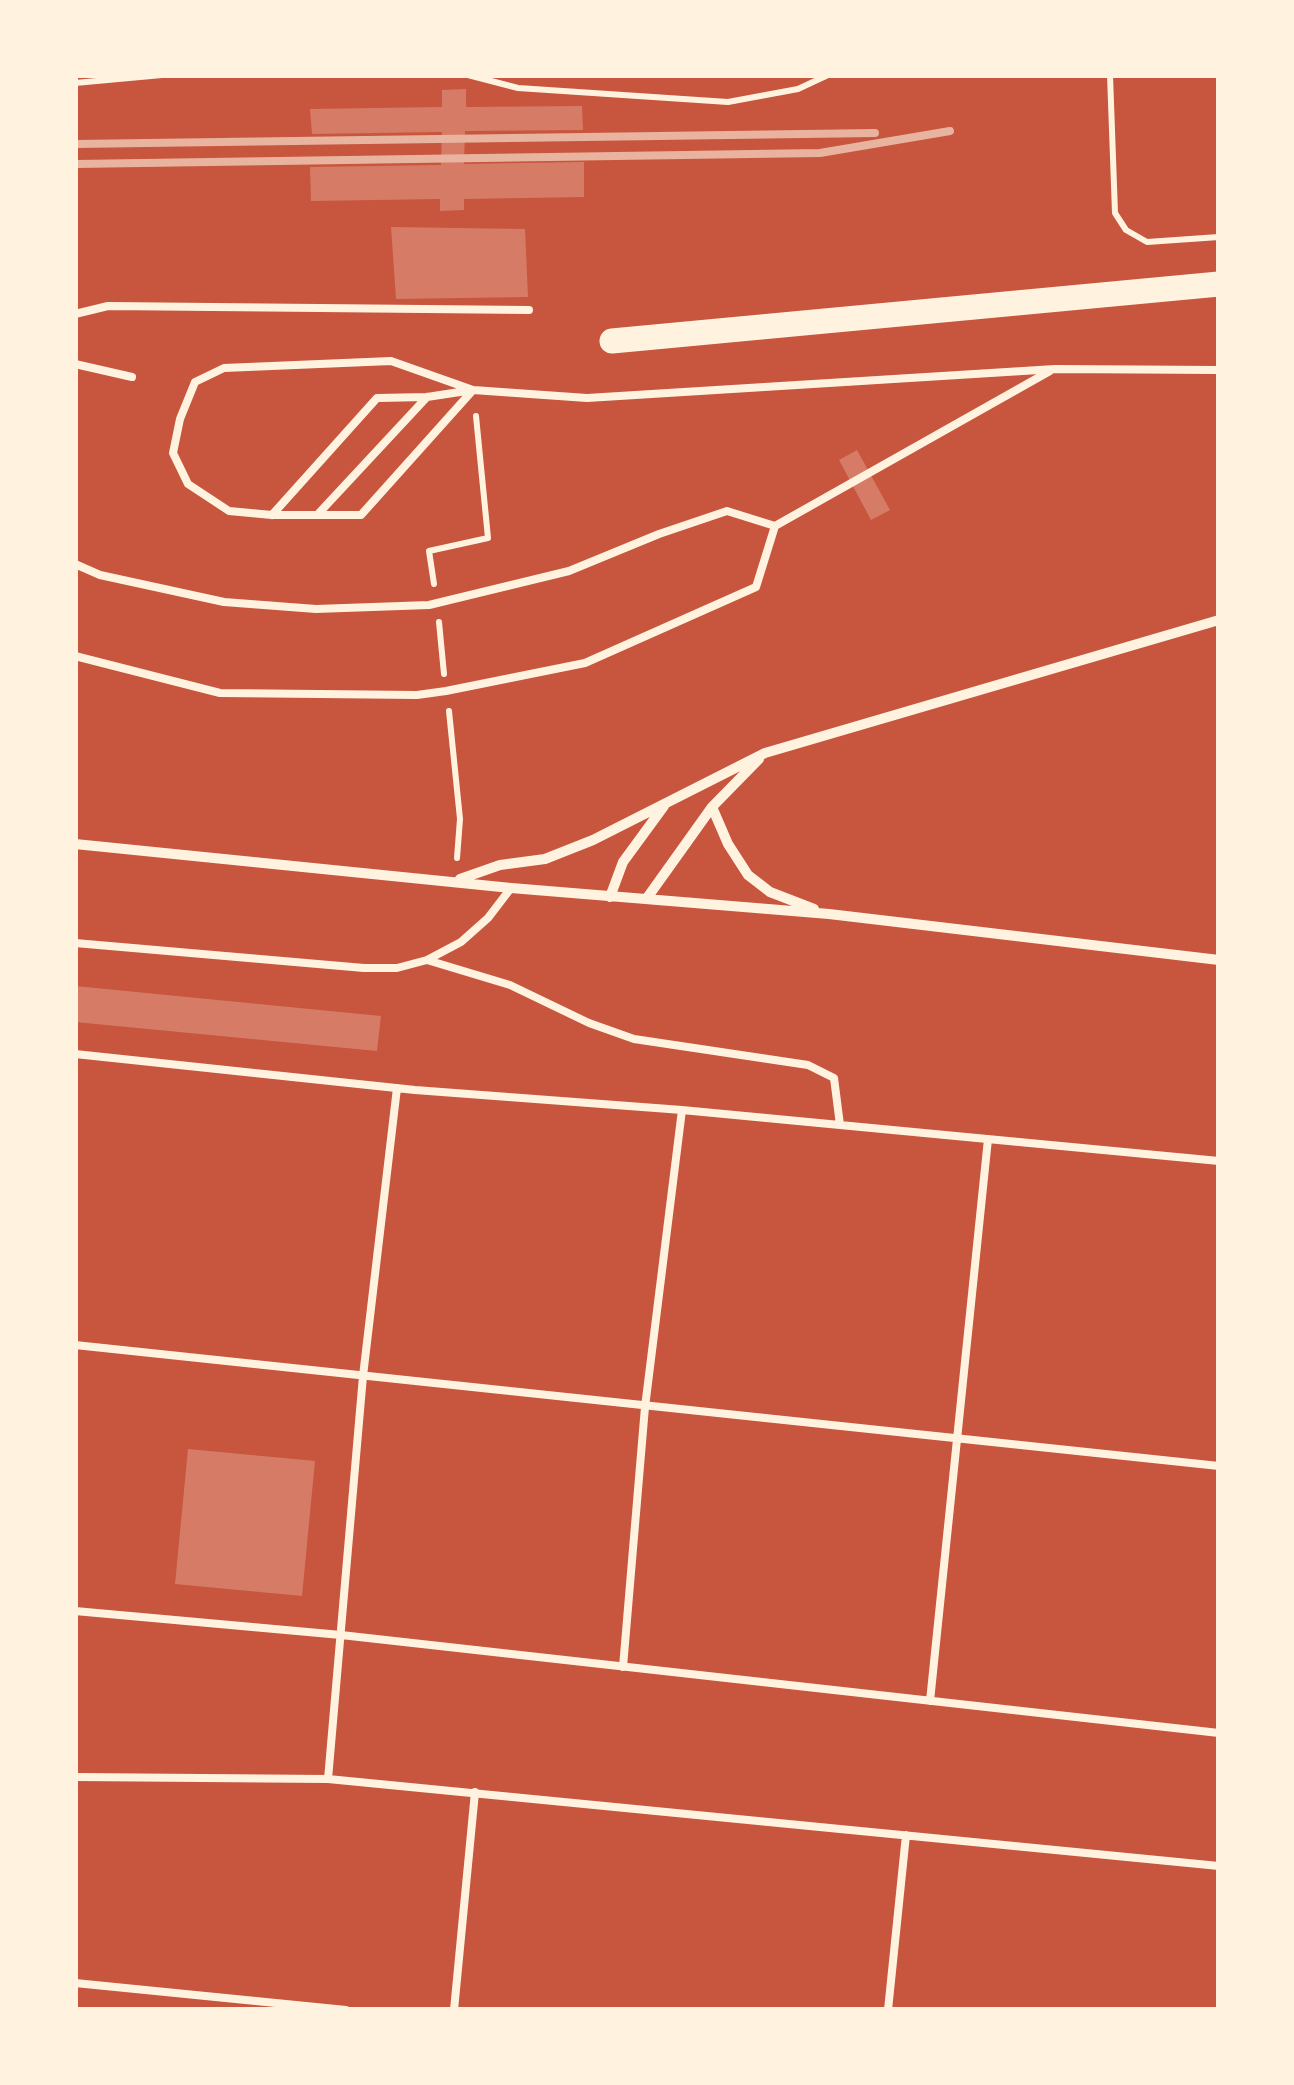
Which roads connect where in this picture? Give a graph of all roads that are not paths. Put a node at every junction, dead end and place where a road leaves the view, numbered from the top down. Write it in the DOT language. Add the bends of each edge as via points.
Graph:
graph roads {
  1 [pos="1219,284"];
  2 [pos="529,310"];
  3 [pos="75,314"];
  4 [pos="612,341"];
  5 [pos="75,364"];
  6 [pos="1055,369"];
  7 [pos="1219,370"];
  8 [pos="132,377"];
  9 [pos="473,390"];
  10 [pos="427,397"];
  11 [pos="319,513"];
  12 [pos="272,515"];
  13 [pos="776,526"];
  14 [pos="75,564"];
  15 [pos="1219,620"];
  16 [pos="75,656"];
  17 [pos="766,753"];
  18 [pos="668,801"];
  19 [pos="712,807"];
  20 [pos="75,844"];
  21 [pos="454,882"];
  22 [pos="511,888"];
  23 [pos="610,897"];
  24 [pos="647,898"];
  25 [pos="829,914"];
  26 [pos="75,943"];
  27 [pos="427,960"];
  28 [pos="1219,960"];
  29 [pos="75,1054"];
  30 [pos="397,1088"];
  31 [pos="682,1110"];
  32 [pos="840,1126"];
  33 [pos="988,1139"];
  34 [pos="1219,1161"];
  35 [pos="75,1345"];
  36 [pos="363,1376"];
  37 [pos="645,1406"];
  38 [pos="957,1439"];
  39 [pos="1219,1466"];
  40 [pos="75,1611"];
  41 [pos="341,1635"];
  42 [pos="623,1667"];
  43 [pos="930,1702"];
  44 [pos="1219,1733"];
  45 [pos="75,1778"];
  46 [pos="328,1779"];
  47 [pos="475,1792"];
  48 [pos="906,1835"];
  49 [pos="1219,1866"];
  50 [pos="75,1982"];
  51 [pos="346,2010"];
  52 [pos="454,2010"];
  53 [pos="888,2010"];
  1 -- 4 [label="highway"];
  2 -- 3 [label="lane" via="108,306"];
  5 -- 8 [label="lane"];
  6 -- 7 [label="lane"];
  6 -- 9 [label="lane" via="587,398"];
  6 -- 13 [label="lane"];
  9 -- 10 [label="lane"];
  9 -- 11 [label="lane" via="361,515"];
  9 -- 12 [label="lane" via="392,361 224,368 196,382 173,453 188,484 229,511"];
  10 -- 11 [label="lane"];
  10 -- 12 [label="lane" via="377,398"];
  11 -- 12 [label="lane"];
  13 -- 14 [label="lane" via="727,511 569,571 429,605 316,609 224,602"];
  13 -- 16 [label="lane" via="756,586 586,663 446,691 220,693"];
  15 -- 17 [label="street"];
  17 -- 18 [label="street"];
  17 -- 19 [label="street"];
  18 -- 21 [label="street" via="546,858"];
  18 -- 23 [label="street" via="624,862"];
  19 -- 24 [label="street"];
  19 -- 25 [label="street" via="748,875 770,892"];
  20 -- 21 [label="street"];
  21 -- 22 [label="street"];
  22 -- 23 [label="street"];
  22 -- 27 [label="lane" via="461,942"];
  23 -- 24 [label="street"];
  24 -- 25 [label="street"];
  25 -- 28 [label="street"];
  26 -- 27 [label="lane" via="364,968"];
  27 -- 32 [label="lane" via="510,986 634,1039 808,1064 834,1078"];
  29 -- 30 [label="lane"];
  30 -- 31 [label="lane"];
  30 -- 36 [label="lane"];
  31 -- 32 [label="lane"];
  31 -- 37 [label="lane"];
  32 -- 33 [label="lane"];
  33 -- 34 [label="lane"];
  33 -- 38 [label="lane"];
  35 -- 36 [label="lane"];
  36 -- 37 [label="lane"];
  36 -- 41 [label="lane"];
  37 -- 38 [label="lane"];
  37 -- 42 [label="lane"];
  38 -- 39 [label="lane"];
  38 -- 43 [label="lane"];
  40 -- 41 [label="lane"];
  41 -- 42 [label="lane"];
  41 -- 46 [label="lane"];
  42 -- 43 [label="lane"];
  43 -- 44 [label="lane"];
  45 -- 46 [label="lane"];
  46 -- 47 [label="lane"];
  47 -- 48 [label="lane"];
  47 -- 52 [label="lane"];
  48 -- 49 [label="lane"];
  48 -- 53 [label="lane"];
  50 -- 51 [label="lane"];
}
